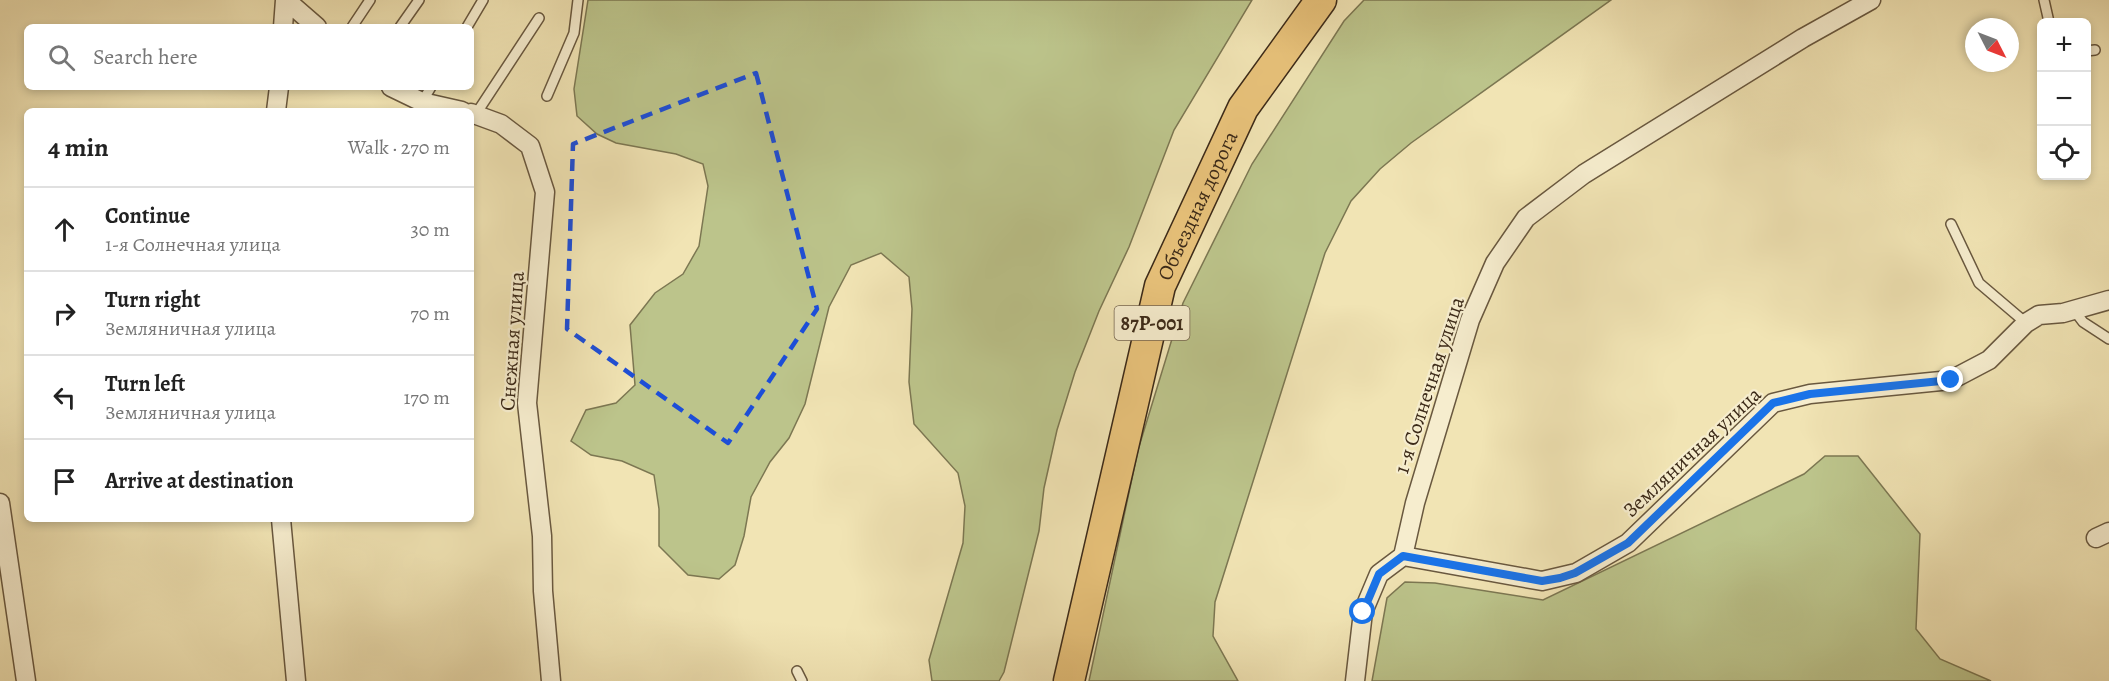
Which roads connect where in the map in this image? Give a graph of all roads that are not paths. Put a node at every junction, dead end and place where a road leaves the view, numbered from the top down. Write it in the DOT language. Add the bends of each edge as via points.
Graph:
graph roads {
  1 [pos="370,0"];
  2 [pos="419,0"];
  3 [pos="483,0"];
  4 [pos="578,0"];
  5 [pos="1321,0"];
  6 [pos="1871,0"];
  7 [pos="2044,0"];
  8 [pos="294,3"];
  9 [pos="539,18"];
  10 [pos="2048,18"];
  11 [pos="284,24"];
  12 [pos="314,24"];
  13 [pos="354,24"];
  14 [pos="402,24"];
  15 [pos="469,24"];
  16 [pos="279,90"];
  17 [pos="404,90"];
  18 [pos="427,95"];
  19 [pos="546,96"];
  20 [pos="276,108"];
  21 [pos="458,108"];
  22 [pos="474,108"];
  23 [pos="474,114"];
  24 [pos="1951,224"];
  25 [pos="2109,300"];
  26 [pos="2074,310"];
  27 [pos="2026,323"];
  28 [pos="2109,339"];
  29 [pos="0,503"];
  30 [pos="281,522"];
  31 [pos="1403,556"];
  32 [pos="797,671"];
  33 [pos="27,681"];
  34 [pos="296,681"];
  35 [pos="550,681"];
  36 [pos="802,681"];
  37 [pos="1069,681"];
  38 [pos="1355,681"];
  1 -- 13 [label="lane"];
  2 -- 14 [label="lane"];
  3 -- 15 [label="lane"];
  4 -- 19 [label="lane" via="574,33"];
  5 -- 37 [label="main road, Объездная дорога / 87Р-001" via="1243,108 1160,286"];
  6 -- 31 [label="street, 1-я Солнечная улица" via="1584,174 1526,218 1495,263 1470,320"];
  7 -- 10 [label="lane"];
  8 -- 11 [label="street"];
  8 -- 12 [label="street"];
  9 -- 22 [label="lane"];
  16 -- 20 [label="street"];
  17 -- 18 [label="street, Снежная улица"];
  18 -- 21 [label="street, Снежная улица"];
  23 -- 35 [label="street, Снежная улица" via="501,124 530,146 545,192 527,403 542,536"];
  24 -- 27 [label="lane" via="1979,284"];
  25 -- 26 [label="street, Земляничная улица"];
  26 -- 27 [label="street, Земляничная улица" via="2039,315"];
  26 -- 28 [label="lane"];
  27 -- 31 [label="street, Земляничная улица" via="1989,360 1951,380 1810,394 1773,403 1628,543 1575,573 1542,581"];
  29 -- 33 [label="street"];
  30 -- 34 [label="street"];
  31 -- 38 [label="street" via="1379,574 1363,612"];
  32 -- 36 [label="lane"];
}
